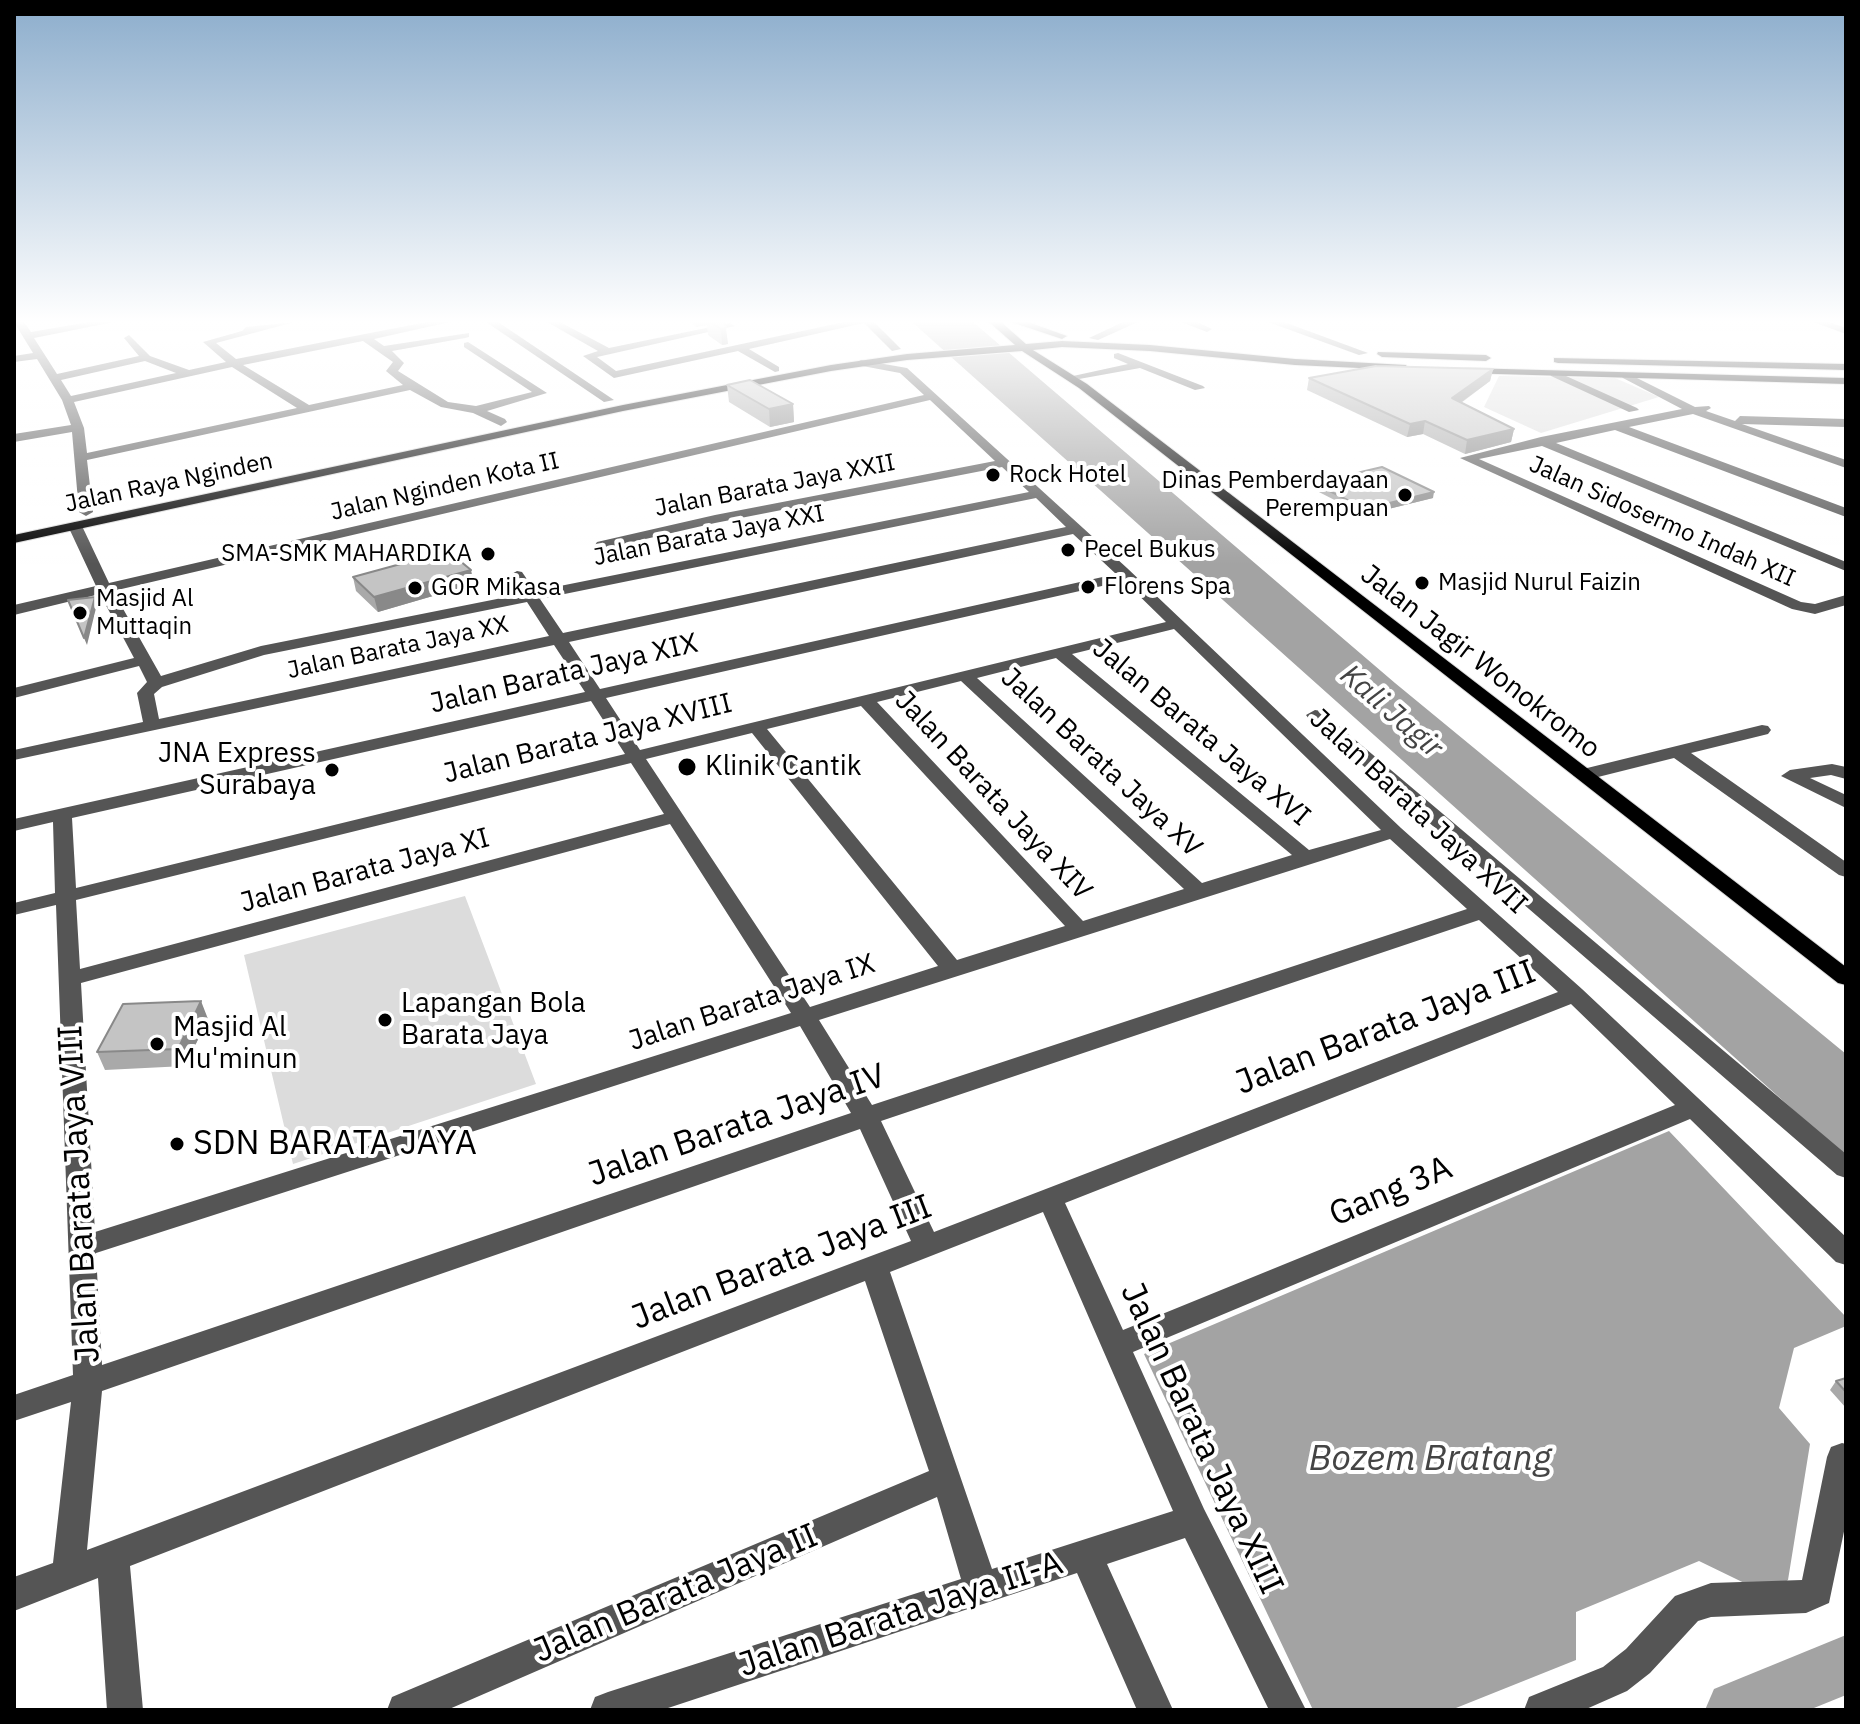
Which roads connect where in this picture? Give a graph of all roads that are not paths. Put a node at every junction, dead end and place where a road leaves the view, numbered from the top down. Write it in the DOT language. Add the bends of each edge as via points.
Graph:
graph roads {
  1 [pos="69,402"];
  2 [pos="297,402"];
  3 [pos="341,402"];
  4 [pos="441,402"];
  5 [pos="505,402"];
  6 [pos="596,402"];
  7 [pos="649,402"];
  8 [pos="904,402"];
  9 [pos="939,402"];
  10 [pos="1108,402"];
  11 [pos="1617,402"];
  12 [pos="1684,402"];
  13 [pos="1690,402"];
  14 [pos="1698,409"];
  15 [pos="309,410"];
  16 [pos="476,410"];
  17 [pos="1633,410"];
  18 [pos="1740,420"];
  19 [pos="1774,421"];
  20 [pos="501,422"];
  21 [pos="1846,423"];
  22 [pos="1617,427"];
  23 [pos="1761,427"];
  24 [pos="78,428"];
  25 [pos="14,438"];
  26 [pos="1541,441"];
  27 [pos="420,445"];
  28 [pos="1846,457"];
  29 [pos="81,458"];
  30 [pos="1005,463"];
  31 [pos="1846,464"];
  32 [pos="1038,494"];
  33 [pos="86,512"];
  34 [pos="1846,513"];
  35 [pos="75,526"];
  36 [pos="14,527"];
  37 [pos="1075,529"];
  38 [pos="14,539"];
  39 [pos="602,545"];
  40 [pos="1846,567"];
  41 [pos="517,575"];
  42 [pos="1126,576"];
  43 [pos="104,588"];
  44 [pos="531,596"];
  45 [pos="1846,600"];
  46 [pos="14,610"];
  47 [pos="1175,624"];
  48 [pos="559,638"];
  49 [pos="1059,652"];
  50 [pos="145,660"];
  51 [pos="964,675"];
  52 [pos="156,683"];
  53 [pos="14,693"];
  54 [pos="595,693"];
  55 [pos="865,700"];
  56 [pos="1315,715"];
  57 [pos="152,726"];
  58 [pos="756,727"];
  59 [pos="1762,730"];
  60 [pos="1679,753"];
  61 [pos="14,755"];
  62 [pos="635,756"];
  63 [pos="1846,773"];
  64 [pos="1582,775"];
  65 [pos="1846,802"];
  66 [pos="62,814"];
  67 [pos="675,817"];
  68 [pos="14,825"];
  69 [pos="1394,832"];
  70 [pos="1306,857"];
  71 [pos="1846,871"];
  72 [pos="1201,893"];
  73 [pos="66,896"];
  74 [pos="14,909"];
  75 [pos="1483,911"];
  76 [pos="1080,930"];
  77 [pos="953,970"];
  78 [pos="1846,978"];
  79 [pos="70,979"];
  80 [pos="1574,994"];
  81 [pos="805,1016"];
  82 [pos="1695,1107"];
  83 [pos="866,1116"];
  84 [pos="1846,1168"];
  85 [pos="1050,1198"];
  86 [pos="84,1246"];
  87 [pos="927,1246"];
  88 [pos="1846,1254"];
  89 [pos="874,1266"];
  90 [pos="1115,1346"];
  91 [pos="88,1382"];
  92 [pos="14,1408"];
  93 [pos="1842,1457"];
  94 [pos="947,1478"];
  95 [pos="1193,1520"];
  96 [pos="1086,1555"];
  97 [pos="113,1557"];
  98 [pos="68,1573"];
  99 [pos="981,1589"];
  100 [pos="14,1594"];
  101 [pos="1151,1709"];
  102 [pos="125,1710"];
  103 [pos="405,1710"];
  104 [pos="608,1710"];
  105 [pos="1288,1710"];
  106 [pos="1542,1710"];
  1 -- 24 [label="street"];
  2 -- 15 [label="street"];
  3 -- 15 [label="street"];
  4 -- 16 [label="street"];
  5 -- 16 [label="street"];
  6 -- 20 [label="main road, Jalan Raya Nginden"];
  7 -- 27 [label="main road, Jalan Raya Nginden"];
  8 -- 43 [label="street, Jalan Nginden Kota II"];
  9 -- 30 [label="street, Jalan Barata Jaya XVII"];
  10 -- 64 [label="main road, Jalan Jagir Wonokromo"];
  11 -- 17 [label="street"];
  12 -- 14 [label="street"];
  13 -- 14 [label="street"];
  14 -- 18 [label="street"];
  14 -- 22 [label="street"];
  14 -- 31 [label="street"];
  15 -- 29 [label="street"];
  16 -- 20 [label="street"];
  18 -- 19 [label="street"];
  18 -- 23 [label="street"];
  19 -- 21 [label="street"];
  19 -- 23 [label="street"];
  20 -- 27 [label="main road, Jalan Raya Nginden"];
  22 -- 26 [label="street"];
  22 -- 34 [label="street"];
  23 -- 28 [label="street"];
  24 -- 25 [label="street"];
  24 -- 29 [label="street"];
  26 -- 40 [label="street"];
  26 -- 45 [label="street, Jalan Sidosermo Indah XII" via="1466,458 1797,606 1815,609"];
  27 -- 33 [label="main road, Jalan Raya Nginden"];
  27 -- 35 [label="main road, Jalan Raya Nginden"];
  29 -- 33 [label="street"];
  30 -- 32 [label="street, Jalan Barata Jaya XVII"];
  30 -- 39 [label="street, Jalan Barata Jaya XXII"];
  32 -- 37 [label="street, Jalan Barata Jaya XVII"];
  32 -- 44 [label="street, Jalan Barata Jaya XXI"];
  33 -- 36 [label="main road, Jalan Raya Nginden"];
  35 -- 38 [label="main road, Jalan Raya Nginden"];
  35 -- 43 [label="street"];
  37 -- 42 [label="street, Jalan Barata Jaya XVII"];
  37 -- 48 [label="street, Jalan Barata Jaya XX"];
  41 -- 44 [label="street"];
  42 -- 47 [label="street, Jalan Barata Jaya XVII"];
  42 -- 54 [label="street, Jalan Barata Jaya XIX"];
  43 -- 46 [label="street, Jalan Nginden Kota II"];
  43 -- 50 [label="street"];
  44 -- 48 [label="street"];
  44 -- 52 [label="street, Jalan Barata Jaya XXI" via="261,651"];
  47 -- 49 [label="street, Jalan Barata Jaya XVIII"];
  47 -- 69 [label="street, Jalan Barata Jaya XVII"];
  48 -- 54 [label="street"];
  48 -- 57 [label="street, Jalan Barata Jaya XX"];
  49 -- 51 [label="street, Jalan Barata Jaya XVIII"];
  49 -- 70 [label="street, Jalan Barata Jaya XVI"];
  50 -- 52 [label="street"];
  50 -- 53 [label="street"];
  51 -- 55 [label="street, Jalan Barata Jaya XVIII"];
  51 -- 72 [label="street, Jalan Barata Jaya XV"];
  52 -- 57 [label="street" via="145,693"];
  54 -- 62 [label="street"];
  54 -- 66 [label="street, Jalan Barata Jaya XIX"];
  55 -- 58 [label="street, Jalan Barata Jaya XVIII"];
  55 -- 76 [label="street, Jalan Barata Jaya XIV"];
  56 -- 84 [label="street"];
  57 -- 61 [label="street, Jalan Barata Jaya XX"];
  58 -- 62 [label="street, Jalan Barata Jaya XVIII"];
  58 -- 77 [label="street"];
  59 -- 60 [label="street"];
  60 -- 64 [label="street"];
  60 -- 71 [label="street"];
  62 -- 67 [label="street"];
  62 -- 73 [label="street, Jalan Barata Jaya XVIII"];
  63 -- 65 [label="street" via="1832,769 1790,776"];
  64 -- 78 [label="main road, Jalan Jagir Wonokromo"];
  66 -- 68 [label="street, Jalan Barata Jaya XIX"];
  66 -- 73 [label="street, Jalan Barata Jaya VIII"];
  67 -- 79 [label="street, Jalan Barata Jaya XI"];
  67 -- 81 [label="street"];
  69 -- 70 [label="street, Jalan Barata Jaya IX"];
  69 -- 75 [label="street, Jalan Barata Jaya XVII"];
  70 -- 72 [label="street, Jalan Barata Jaya IX"];
  72 -- 76 [label="street, Jalan Barata Jaya IX"];
  73 -- 74 [label="street, Jalan Barata Jaya XVIII"];
  73 -- 79 [label="street, Jalan Barata Jaya VIII"];
  75 -- 80 [label="street, Jalan Barata Jaya XVII"];
  75 -- 83 [label="street, Jalan Barata Jaya IV"];
  76 -- 77 [label="street, Jalan Barata Jaya IX"];
  77 -- 81 [label="street, Jalan Barata Jaya IX"];
  79 -- 86 [label="street, Jalan Barata Jaya VIII"];
  80 -- 82 [label="street, Jalan Barata Jaya XVII"];
  80 -- 85 [label="street, Jalan Barata Jaya III"];
  81 -- 83 [label="street"];
  81 -- 86 [label="street, Jalan Barata Jaya IX"];
  82 -- 88 [label="street, Jalan Barata Jaya XVII"];
  82 -- 90 [label="street, Gang 3A"];
  83 -- 87 [label="street"];
  83 -- 91 [label="street, Jalan Barata Jaya IV"];
  85 -- 87 [label="street, Jalan Barata Jaya III"];
  85 -- 90 [label="street, Jalan Barata Jaya XIII"];
  86 -- 91 [label="street, Jalan Barata Jaya VIII"];
  87 -- 89 [label="street, Jalan Barata Jaya III"];
  89 -- 94 [label="street"];
  89 -- 97 [label="street, Jalan Barata Jaya III"];
  90 -- 95 [label="street, Jalan Barata Jaya XIII"];
  91 -- 92 [label="street, Jalan Barata Jaya IV"];
  91 -- 98 [label="street, Jalan Barata Jaya VIII"];
  93 -- 106 [label="street" via="1817,1591 1806,1596 1711,1600 1687,1608 1615,1679"];
  94 -- 99 [label="street"];
  94 -- 103 [label="street, Jalan Barata Jaya II"];
  95 -- 96 [label="street, Jalan Barata Jaya II-A"];
  95 -- 105 [label="street, Jalan Barata Jaya XIII"];
  96 -- 99 [label="street, Jalan Barata Jaya II-A"];
  96 -- 101 [label="street"];
  97 -- 98 [label="street, Jalan Barata Jaya III"];
  97 -- 102 [label="street"];
  98 -- 100 [label="street, Jalan Barata Jaya III"];
  99 -- 104 [label="street, Jalan Barata Jaya II-A"];
}
